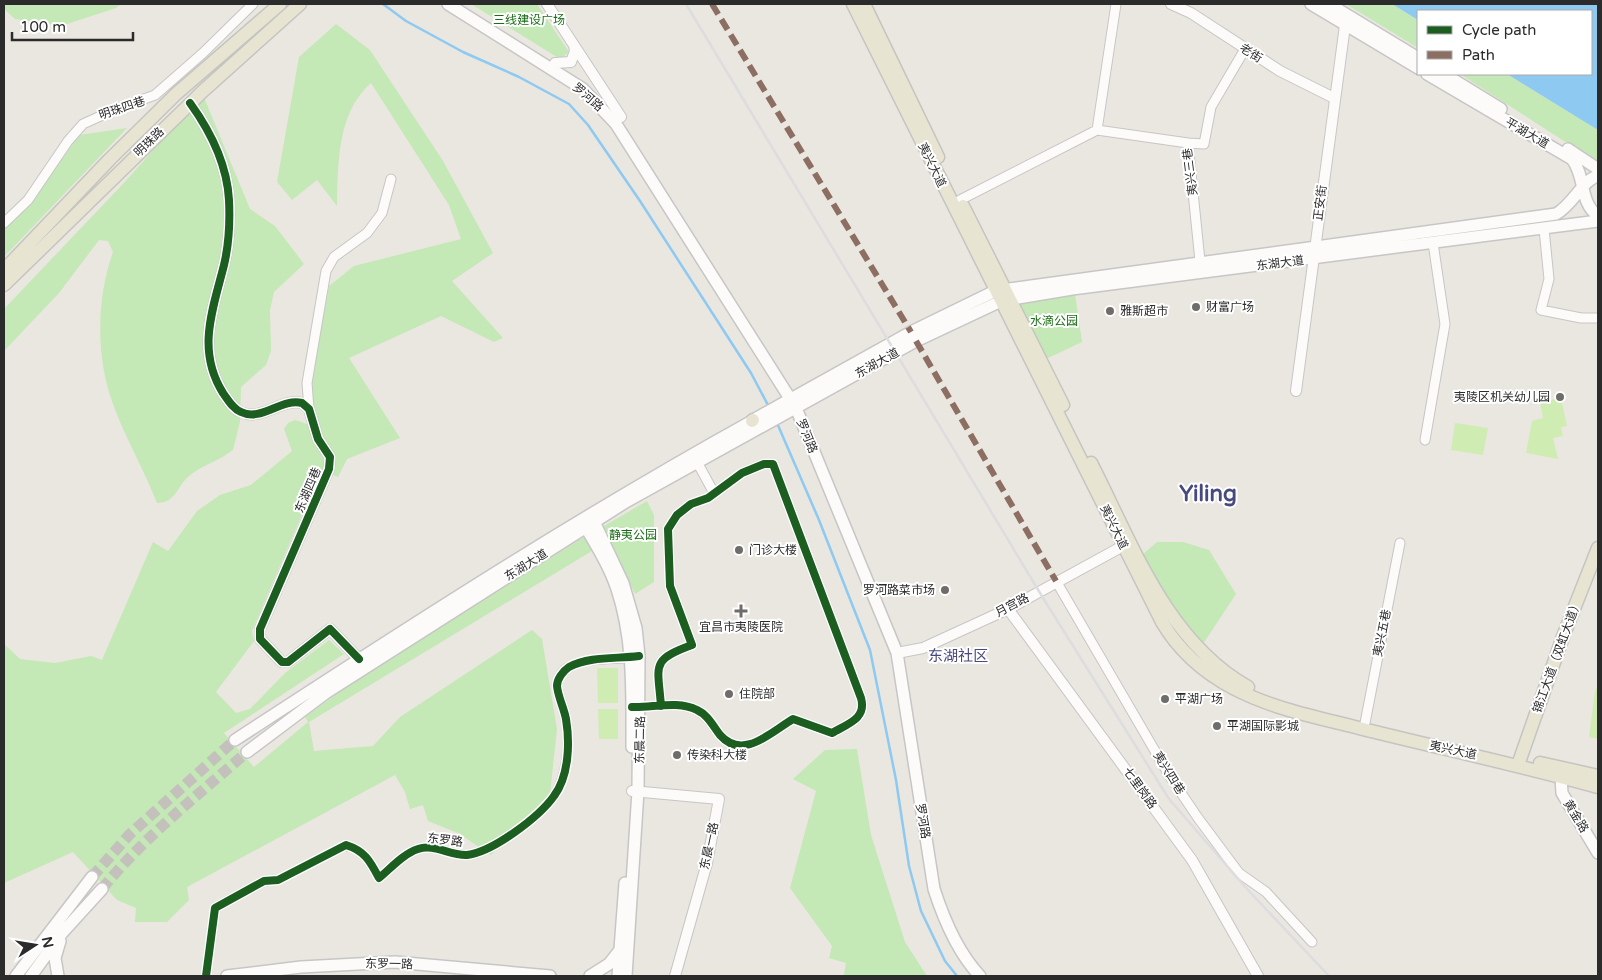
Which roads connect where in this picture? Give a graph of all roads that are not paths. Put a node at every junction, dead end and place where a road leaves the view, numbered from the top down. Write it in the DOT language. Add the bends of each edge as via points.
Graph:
graph roads {
  1 [pos="253,4"];
  2 [pos="280,4"];
  3 [pos="300,4"];
  4 [pos="448,4"];
  5 [pos="461,4"];
  6 [pos="547,4"];
  7 [pos="853,4"];
  8 [pos="864,4"];
  9 [pos="1116,4"];
  10 [pos="1171,4"];
  11 [pos="1311,4"];
  12 [pos="1329,4"];
  13 [pos="1346,19"];
  14 [pos="574,44"];
  15 [pos="1245,49"];
  16 [pos="1417,57"];
  17 [pos="555,63"];
  18 [pos="1417,67"];
  19 [pos="1429,75"];
  20 [pos="1446,75"];
  21 [pos="1334,98"];
  22 [pos="190,103"];
  23 [pos="621,117"];
  24 [pos="1097,130"];
  25 [pos="1188,143"];
  26 [pos="1598,169"];
  27 [pos="1598,176"];
  28 [pos="391,179"];
  29 [pos="1583,188"];
  30 [pos="960,200"];
  31 [pos="1598,216"];
  32 [pos="1598,221"];
  33 [pos="4,223"];
  34 [pos="1544,229"];
  35 [pos="1433,244"];
  36 [pos="1314,253"];
  37 [pos="1200,261"];
  38 [pos="4,270"];
  39 [pos="4,285"];
  40 [pos="1003,294"];
  41 [pos="1598,318"];
  42 [pos="1296,391"];
  43 [pos="797,402"];
  44 [pos="309,409"];
  45 [pos="754,423"];
  46 [pos="1425,440"];
  47 [pos="698,462"];
  48 [pos="714,493"];
  49 [pos="588,520"];
  50 [pos="1400,543"];
  51 [pos="1123,546"];
  52 [pos="1598,548"];
  53 [pos="1056,581"];
  54 [pos="1008,609"];
  55 [pos="900,652"];
  56 [pos="635,657"];
  57 [pos="359,659"];
  58 [pos="661,706"];
  59 [pos="636,707"];
  60 [pos="1365,723"];
  61 [pos="235,740"];
  62 [pos="247,752"];
  63 [pos="1519,762"];
  64 [pos="1598,776"];
  65 [pos="1561,777"];
  66 [pos="1598,787"];
  67 [pos="635,791"];
  68 [pos="1598,853"];
  69 [pos="92,877"];
  70 [pos="102,889"];
  71 [pos="62,933"];
  72 [pos="1312,942"];
  73 [pos="620,950"];
  74 [pos="16,976"];
  75 [pos="31,976"];
  76 [pos="58,976"];
  77 [pos="206,976"];
  78 [pos="227,976"];
  79 [pos="290,976"];
  80 [pos="474,976"];
  81 [pos="550,976"];
  82 [pos="590,976"];
  83 [pos="618,976"];
  84 [pos="626,976"];
  85 [pos="675,976"];
  86 [pos="982,976"];
  87 [pos="1258,976"];
  1 -- 33 [label="street, 明珠四巷" via="155,95 83,124 28,200"];
  2 -- 38 [label="main road, 明珠路" via="176,94"];
  3 -- 22 [label="main road, 明珠路"];
  4 -- 43 [label="main road, 罗河路" via="583,89 616,124"];
  5 -- 17 [label="main road, 罗河路"];
  6 -- 14 [label="street, 罗河路"];
  7 -- 40 [label="main road, 夷兴大道"];
  8 -- 30 [label="main road, 夷兴大道"];
  9 -- 24 [label="street"];
  10 -- 15 [label="street, 老街" via="1191,13"];
  11 -- 13 [label="main road"];
  12 -- 13 [label="main road"];
  13 -- 16 [label="main road"];
  13 -- 18 [label="main road"];
  13 -- 21 [label="street, 正安街"];
  14 -- 17 [label="street" via="571,62"];
  14 -- 23 [label="street, 罗河路"];
  15 -- 21 [label="street, 老街"];
  15 -- 25 [label="street" via="1212,107 1204,144"];
  17 -- 23 [label="main road, 罗河路" via="587,84"];
  19 -- 29 [label="main road, 平湖大道" via="1572,159"];
  20 -- 26 [label="main road, 平湖大道"];
  21 -- 36 [label="street, 正安街"];
  22 -- 39 [label="main road, 明珠路"];
  22 -- 44 [label="street" via="204,121 216,146 226,174 229,199 227,246 207,334 208,352 216,378 227,399 241,413 255,414 295,401"];
  23 -- 43 [label="main road, 罗河路"];
  24 -- 25 [label="street, 夷兴三巷"];
  24 -- 30 [label="street"];
  25 -- 37 [label="street, 夷兴三巷"];
  27 -- 29 [label="main road, 东湖大道" via="1591,178"];
  28 -- 44 [label="street" via="382,213 367,233 334,257 326,272 307,383"];
  29 -- 31 [label="main road, 平湖大道" via="1589,208"];
  29 -- 36 [label="main road, 东湖大道" via="1565,210 1556,214"];
  30 -- 40 [label="main road, 夷兴大道"];
  32 -- 34 [label="main road, 东湖大道"];
  34 -- 35 [label="main road, 东湖大道"];
  34 -- 41 [label="street" via="1549,280 1541,310"];
  35 -- 36 [label="main road, 东湖大道"];
  35 -- 46 [label="street" via="1445,324"];
  36 -- 37 [label="main road, 东湖大道"];
  36 -- 40 [label="main road, 东湖大道"];
  36 -- 42 [label="street, 正安街"];
  37 -- 40 [label="main road, 东湖大道"];
  40 -- 43 [label="main road, 东湖大道" via="911,332"];
  40 -- 51 [label="main road, 夷兴大道"];
  40 -- 60 [label="main road, 夷兴大道" via="1135,550 1176,622 1200,651 1237,681 1277,701"];
  43 -- 45 [label="main road, 东湖大道"];
  43 -- 55 [label="main road, 罗河路"];
  44 -- 57 [label="street, 东湖四巷" via="318,439 328,451 331,464 260,629 260,639 282,662 288,662 330,629"];
  45 -- 47 [label="main road, 东湖大道"];
  45 -- 49 [label="main road, 东湖大道" via="639,484"];
  47 -- 48 [label="street"];
  47 -- 49 [label="main road, 东湖大道"];
  48 -- 58 [label="street" via="677,515 668,529 670,586 692,645 662,659 659,668"];
  48 -- 58 [label="street" via="742,473 764,464 773,464 861,698 862,710 855,720 832,733 793,718 746,747 728,742 697,710 686,706"];
  49 -- 56 [label="main road, 东晨二路" via="616,587"];
  49 -- 57 [label="main road, 东湖大道"];
  49 -- 62 [label="main road, 东湖大道" via="319,697"];
  50 -- 60 [label="street, 夷兴五巷"];
  51 -- 53 [label="street, 月宫路"];
  51 -- 63 [label="main road, 夷兴大道" via="1172,639 1187,656 1232,688 1275,707 1401,739"];
  52 -- 63 [label="main road, 锦江大道（双虹大道）"];
  53 -- 54 [label="street, 月宫路"];
  53 -- 72 [label="street, 夷兴四巷" via="1165,768 1198,818 1239,873 1266,892"];
  54 -- 55 [label="street, 月宫路" via="923,648"];
  54 -- 87 [label="street, 七里岗路" via="1192,860"];
  55 -- 86 [label="main road, 罗河路" via="934,889 966,962"];
  56 -- 59 [label="main road, 东晨二路"];
  56 -- 77 [label="street, 东罗路" via="596,659 568,668 561,674 557,685 566,720 568,748 564,772 554,796 528,822 492,845 468,855 420,848 379,878 368,857 346,845 278,880 264,881 215,908"];
  57 -- 61 [label="main road, 东湖大道"];
  58 -- 59 [label="street"];
  59 -- 67 [label="main road, 东晨二路"];
  60 -- 63 [label="main road, 夷兴大道"];
  63 -- 64 [label="main road, 夷兴大道"];
  63 -- 65 [label="main road, 夷兴大道"];
  65 -- 66 [label="main road, 夷兴大道"];
  65 -- 68 [label="main road, 黄金路" via="1562,793"];
  67 -- 73 [label="main road, 东晨二路"];
  67 -- 84 [label="main road, 东晨二路"];
  67 -- 85 [label="street, 东晨一路" via="719,799 707,863"];
  69 -- 74 [label="main road"];
  70 -- 71 [label="main road"];
  71 -- 75 [label="main road"];
  71 -- 76 [label="main road" via="55,958"];
  73 -- 82 [label="main road" via="609,964"];
  73 -- 83 [label="main road, 东晨二路"];
  78 -- 81 [label="main road, 东罗一路" via="395,962"];
  79 -- 80 [label="main road, 东罗一路" via="395,970"];
}
